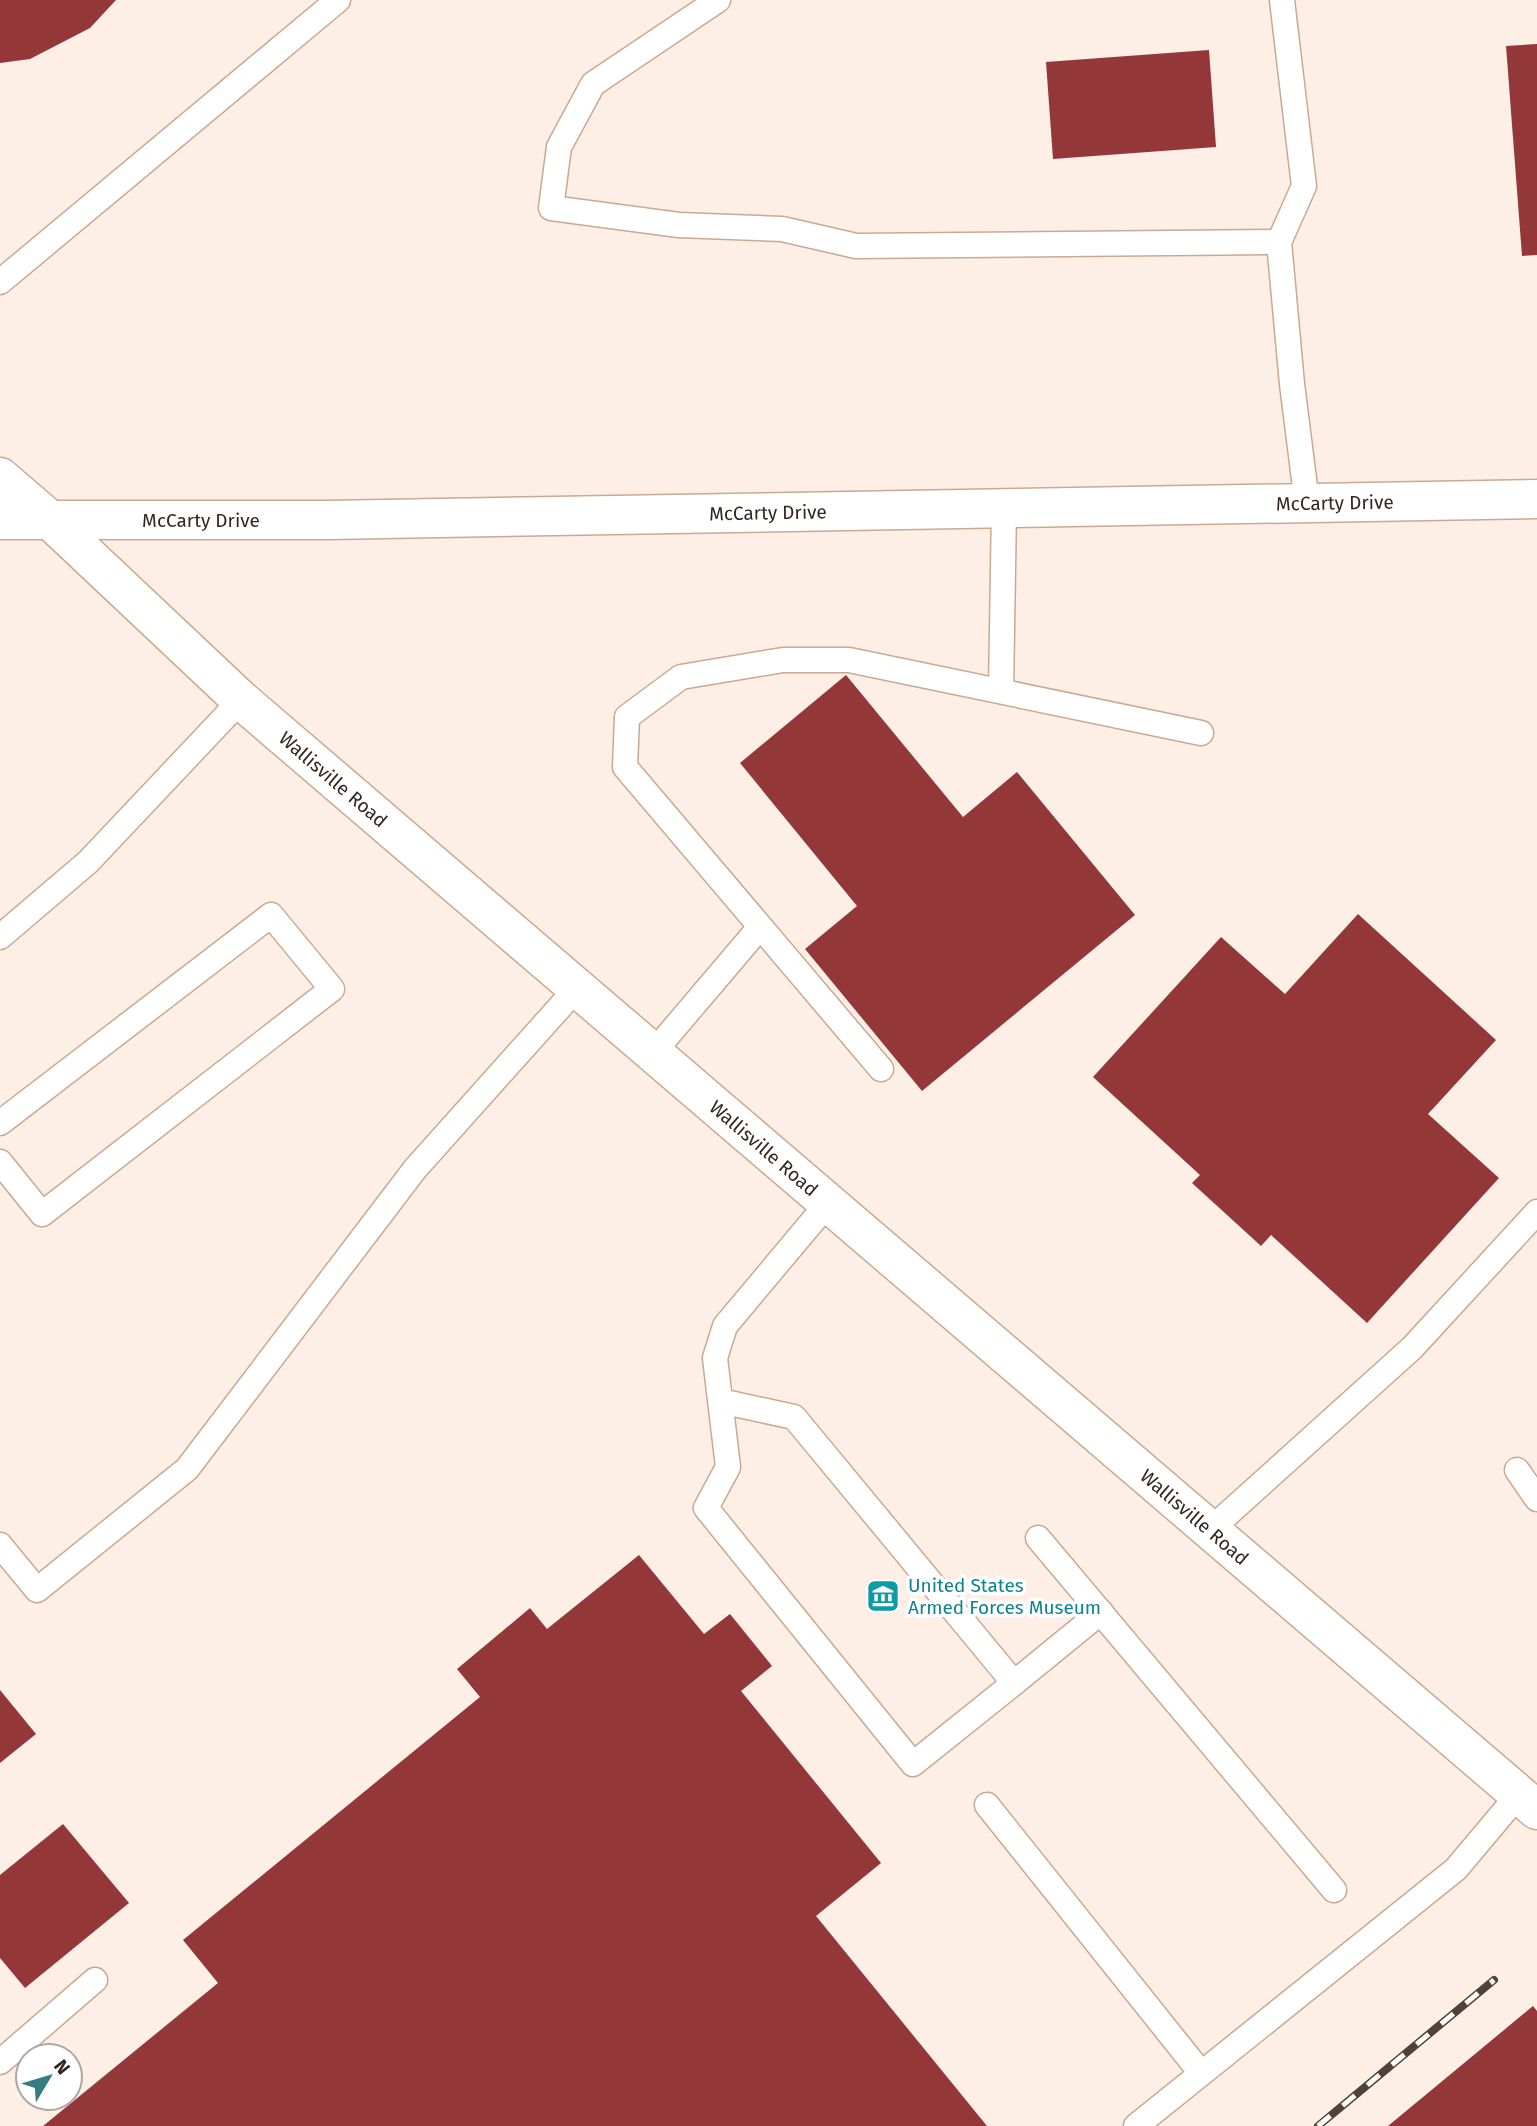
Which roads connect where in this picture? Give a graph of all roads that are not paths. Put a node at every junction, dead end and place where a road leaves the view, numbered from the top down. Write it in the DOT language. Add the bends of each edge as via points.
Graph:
graph roads {
  1 [pos="338,0"];
  2 [pos="718,0"];
  3 [pos="1282,0"];
  4 [pos="1279,242"];
  5 [pos="0,282"];
  6 [pos="0,477"];
  7 [pos="1537,499"];
  8 [pos="1307,503"];
  9 [pos="1004,508"];
  10 [pos="0,520"];
  11 [pos="50,520"];
  12 [pos="1001,691"];
  13 [pos="241,700"];
  14 [pos="1200,733"];
  15 [pos="760,928"];
  16 [pos="0,937"];
  17 [pos="577,988"];
  18 [pos="653,1053"];
  19 [pos="881,1069"];
  20 [pos="0,1123"];
  21 [pos="0,1162"];
  22 [pos="828,1203"];
  23 [pos="1537,1212"];
  24 [pos="720,1401"];
  25 [pos="1517,1470"];
  26 [pos="1537,1499"];
  27 [pos="1210,1530"];
  28 [pos="1038,1538"];
  29 [pos="0,1545"];
  30 [pos="1101,1612"];
  31 [pos="1014,1683"];
  32 [pos="1528,1802"];
  33 [pos="987,1805"];
  34 [pos="1334,1890"];
  35 [pos="95,1980"];
  36 [pos="0,2062"];
  37 [pos="1201,2073"];
  38 [pos="1136,2126"];
  1 -- 5 [label="lane"];
  2 -- 4 [label="lane" via="593,84 559,147 551,208 679,225 782,229 856,246"];
  3 -- 4 [label="lane" via="1304,186"];
  4 -- 8 [label="lane"];
  6 -- 11 [label="main road, Wallisville Road"];
  7 -- 8 [label="main road, McCarty Drive"];
  8 -- 9 [label="main road, McCarty Drive"];
  9 -- 11 [label="main road, McCarty Drive"];
  9 -- 12 [label="lane"];
  10 -- 11 [label="main road, McCarty Drive"];
  11 -- 13 [label="main road, Wallisville Road"];
  12 -- 14 [label="lane"];
  12 -- 15 [label="lane" via="849,660 783,660 681,677 627,717 625,767"];
  13 -- 16 [label="lane" via="88,862"];
  13 -- 17 [label="main road, Wallisville Road"];
  15 -- 18 [label="lane"];
  15 -- 19 [label="lane"];
  17 -- 18 [label="main road, Wallisville Road"];
  17 -- 29 [label="lane" via="415,1169 187,1469 37,1590"];
  18 -- 22 [label="main road, Wallisville Road"];
  20 -- 21 [label="lane" via="271,915 332,989 42,1214"];
  22 -- 24 [label="lane" via="725,1326 715,1358"];
  22 -- 27 [label="main road, Wallisville Road"];
  23 -- 27 [label="lane" via="1412,1348"];
  24 -- 31 [label="lane" via="794,1417"];
  24 -- 31 [label="lane" via="728,1467 706,1508 913,1764"];
  25 -- 26 [label="lane"];
  27 -- 32 [label="main road, Wallisville Road"];
  28 -- 30 [label="lane"];
  30 -- 31 [label="lane"];
  30 -- 34 [label="lane"];
  32 -- 37 [label="lane" via="1456,1869"];
  33 -- 37 [label="lane"];
  35 -- 36 [label="lane"];
  37 -- 38 [label="lane"];
}
